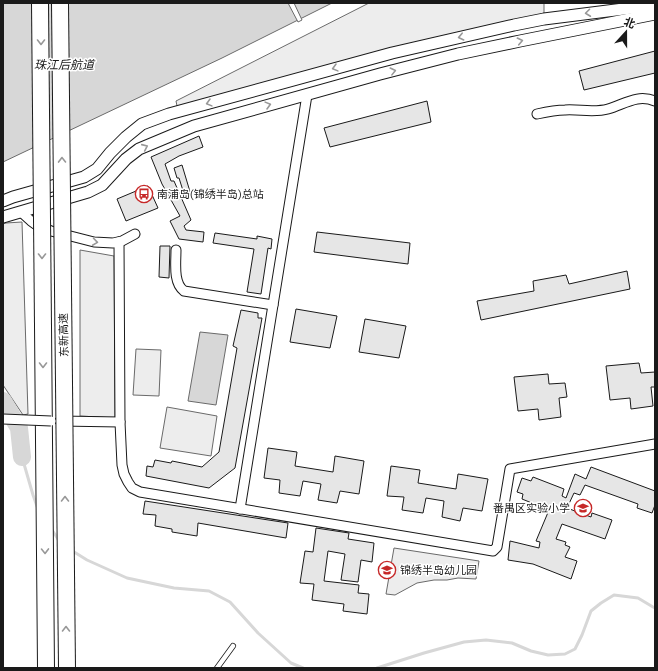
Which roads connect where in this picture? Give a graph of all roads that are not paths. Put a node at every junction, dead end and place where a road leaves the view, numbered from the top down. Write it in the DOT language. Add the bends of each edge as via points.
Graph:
graph roads {
  1 [pos="40,3"];
  2 [pos="60,3"];
  3 [pos="655,5"];
  4 [pos="655,14"];
  5 [pos="307,95"];
  6 [pos="655,101"];
  7 [pos="537,114"];
  8 [pos="3,201"];
  9 [pos="21,212"];
  10 [pos="3,218"];
  11 [pos="135,234"];
  12 [pos="119,242"];
  13 [pos="176,250"];
  14 [pos="273,305"];
  15 [pos="3,419"];
  16 [pos="120,422"];
  17 [pos="655,444"];
  18 [pos="240,509"];
  19 [pos="233,646"];
  20 [pos="46,668"];
  21 [pos="66,668"];
  22 [pos="217,668"];
  1 -- 20 [label="highway, 东新高速, one-way, bridge"];
  21 -- 2 [label="highway, 东新高速, one-way, bridge"];
  3 -- 8 [label="street, one-way" via="514,24 392,53 169,114 142,124 126,137 97,169 84,177"];
  5 -- 4 [label="street, one-way" via="458,54"];
  9 -- 5 [label="street, one-way" via="88,192 102,185 126,158 139,149 194,126"];
  5 -- 14 [label="street"];
  6 -- 7 [label="street" via="643,98 624,102 607,110 564,110"];
  9 -- 10 [label="street"];
  9 -- 12 [label="street, one-way" via="30,221 51,231 94,242"];
  11 -- 12 [label="street"];
  12 -- 16 [label="street"];
  13 -- 14 [label="street" via="176,274 180,289 184,292"];
  14 -- 18 [label="street"];
  15 -- 16 [label="street, bridge"];
  16 -- 18 [label="street" via="122,464 132,488 140,492"];
  17 -- 18 [label="street" via="510,469 497,547 493,551"];
  19 -- 22 [label="lane"];
}
